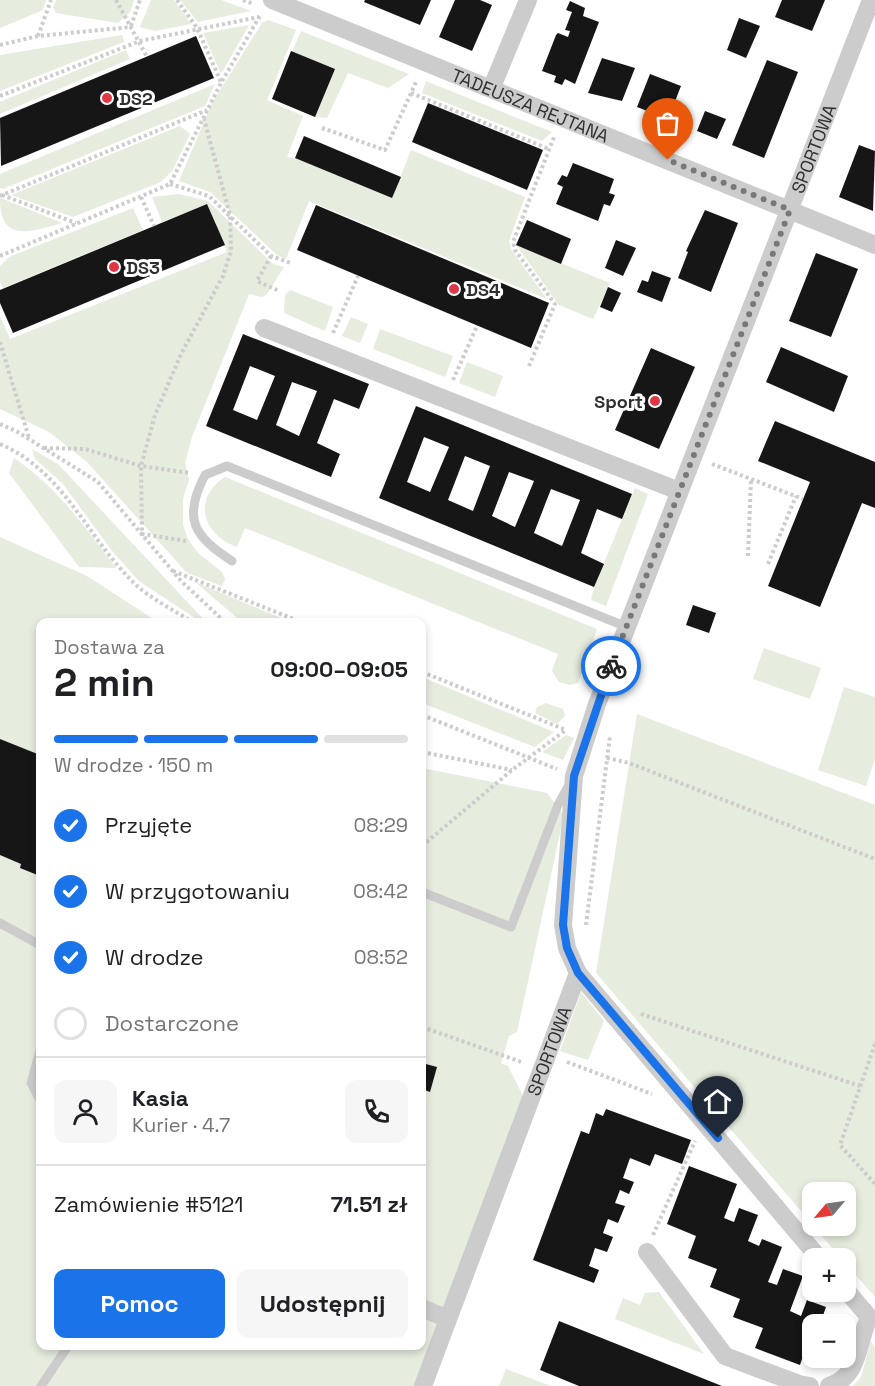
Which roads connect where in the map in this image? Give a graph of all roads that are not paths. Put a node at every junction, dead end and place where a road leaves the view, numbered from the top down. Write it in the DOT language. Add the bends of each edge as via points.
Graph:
graph roads {
  1 [pos="528,0"];
  2 [pos="871,0"];
  3 [pos="268,4"];
  4 [pos="492,87"];
  5 [pos="790,210"];
  6 [pos="875,245"];
  7 [pos="264,328"];
  8 [pos="679,491"];
  9 [pos="232,561"];
  10 [pos="627,627"];
  11 [pos="574,776"];
  12 [pos="426,894"];
  13 [pos="0,923"];
  14 [pos="36,943"];
  15 [pos="578,973"];
  16 [pos="36,1065"];
  17 [pos="36,1092"];
  18 [pos="811,1248"];
  19 [pos="647,1252"];
  20 [pos="856,1302"];
  21 [pos="426,1310"];
  22 [pos="448,1319"];
  23 [pos="65,1350"];
  24 [pos="41,1386"];
  25 [pos="423,1386"];
  26 [pos="810,1386"];
  27 [pos="829,1386"];
  1 -- 4 [label="street"];
  2 -- 5 [label="street, SPORTOWA"];
  3 -- 4 [label="street, TADEUSZA REJTANA"];
  4 -- 5 [label="street, TADEUSZA REJTANA"];
  5 -- 6 [label="street, TADEUSZA REJTANA"];
  5 -- 8 [label="street, SPORTOWA"];
  7 -- 8 [label="street"];
  8 -- 10 [label="street, SPORTOWA"];
  9 -- 10 [label="lane" via="208,545 195,528 193,497 205,475 227,466"];
  10 -- 11 [label="street, SPORTOWA"];
  11 -- 12 [label="lane" via="558,805 511,927"];
  11 -- 15 [label="street, SPORTOWA" via="563,925 567,948"];
  13 -- 14 [label="lane"];
  15 -- 18 [label="street"];
  15 -- 22 [label="street, SPORTOWA"];
  16 -- 17 [label="lane" via="31,1083"];
  19 -- 26 [label="street" via="725,1356"];
  20 -- 27 [label="street" via="869,1317 853,1371"];
  21 -- 22 [label="street"];
  22 -- 25 [label="street, SPORTOWA"];
  23 -- 24 [label="lane"];
}
